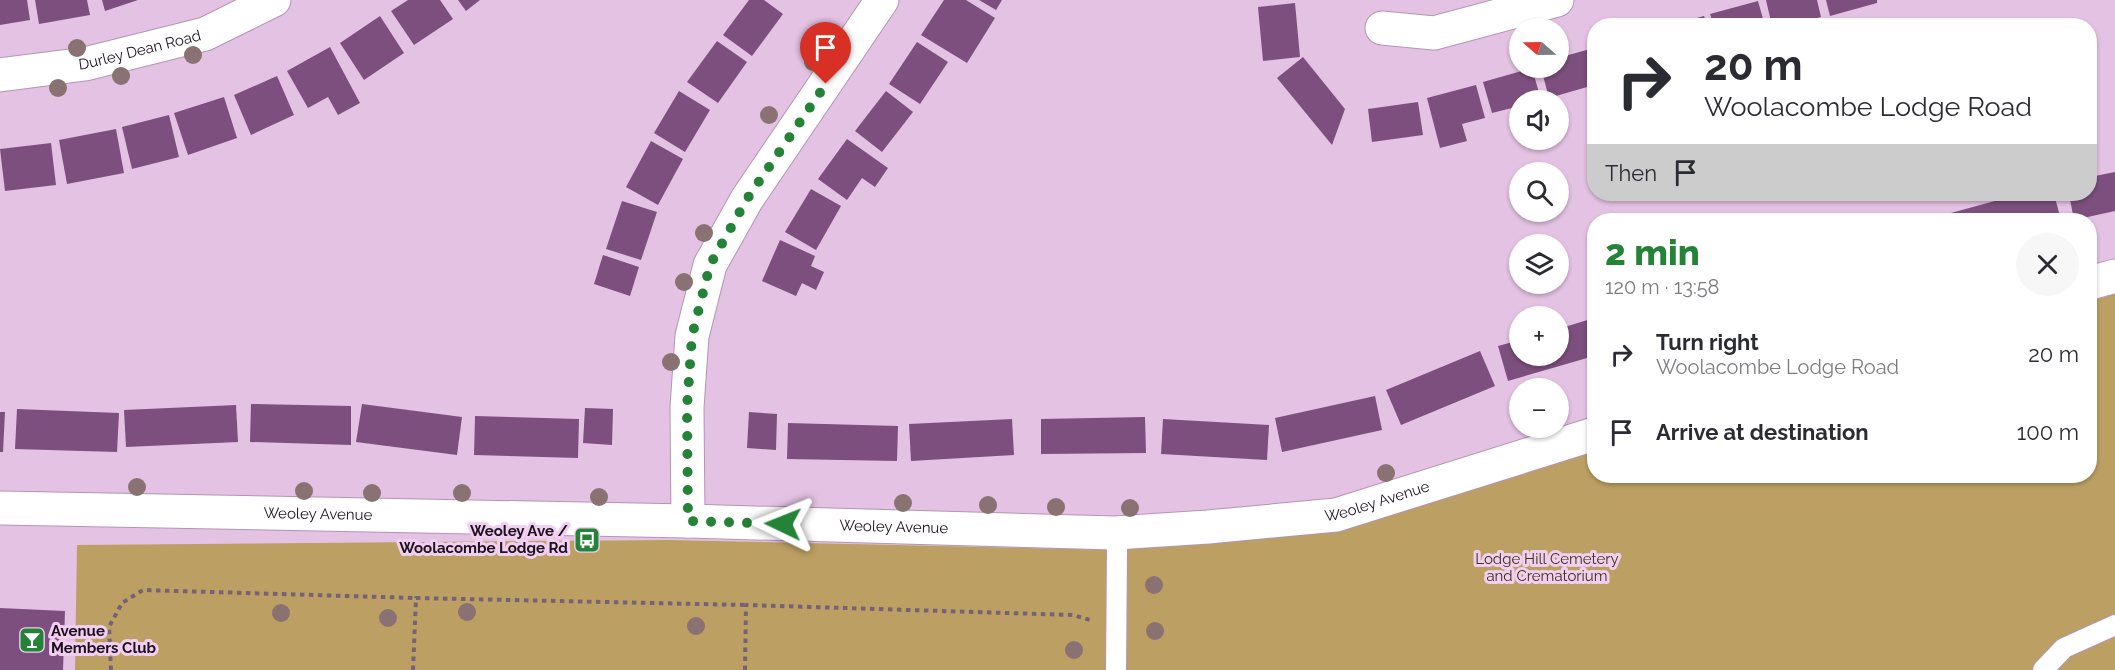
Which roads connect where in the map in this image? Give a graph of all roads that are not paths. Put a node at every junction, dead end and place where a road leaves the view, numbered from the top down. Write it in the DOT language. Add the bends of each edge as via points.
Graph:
graph roads {
  1 [pos="274,0"];
  2 [pos="882,0"];
  3 [pos="1557,0"];
  4 [pos="1382,28"];
  5 [pos="0,75"];
  6 [pos="2115,276"];
  7 [pos="2097,282"];
  8 [pos="1587,436"];
  9 [pos="0,508"];
  10 [pos="688,521"];
  11 [pos="1115,533"];
  12 [pos="2115,625"];
  13 [pos="1116,670"];
  14 [pos="2043,670"];
  1 -- 5 [label="street, Durley Dean Road" via="205,34 85,64"];
  2 -- 10 [label="street" via="747,199 710,265 692,336 687,407"];
  3 -- 4 [label="street" via="1434,33"];
  6 -- 7 [label="street"];
  8 -- 11 [label="street, Weoley Avenue" via="1336,514"];
  9 -- 10 [label="street, Weoley Avenue"];
  10 -- 11 [label="street, Weoley Avenue"];
  11 -- 13 [label="lane"];
  12 -- 14 [label="lane" via="2064,648"];
}
